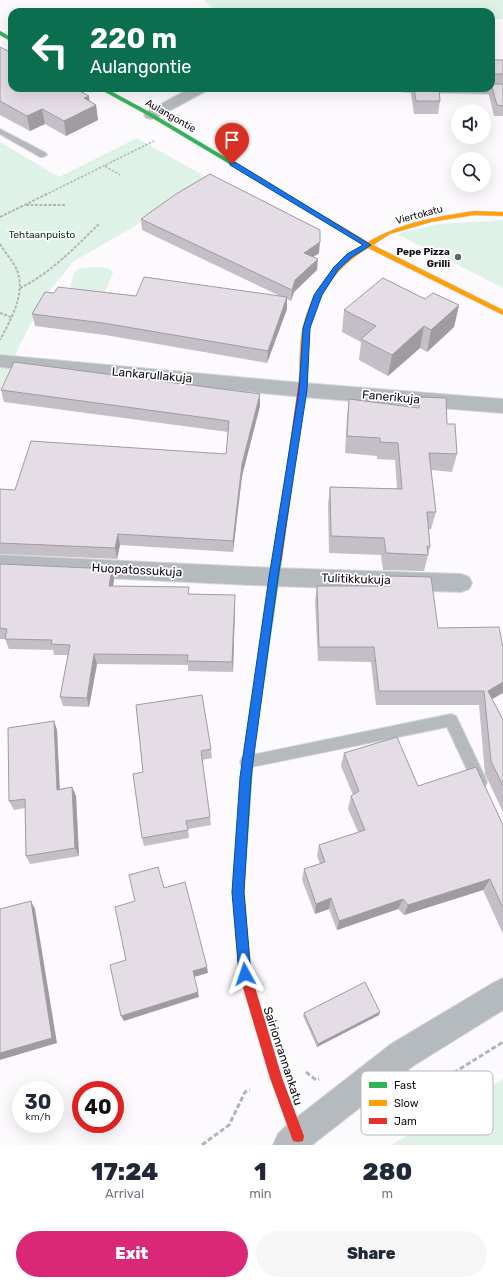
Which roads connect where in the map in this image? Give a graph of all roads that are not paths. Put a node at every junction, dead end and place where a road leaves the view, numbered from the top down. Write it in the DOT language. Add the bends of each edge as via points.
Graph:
graph roads {
  1 [pos="108,92"];
  2 [pos="194,92"];
  3 [pos="151,115"];
  4 [pos="0,131"];
  5 [pos="43,155"];
  6 [pos="503,214"];
  7 [pos="368,245"];
  8 [pos="503,313"];
  9 [pos="0,360"];
  10 [pos="303,390"];
  11 [pos="503,406"];
  12 [pos="0,564"];
  13 [pos="274,577"];
  14 [pos="461,582"];
  15 [pos="248,762"];
  16 [pos="487,797"];
  17 [pos="503,993"];
  18 [pos="381,1071"];
  19 [pos="361,1087"];
  20 [pos="293,1140"];
  1 -- 3 [label="street, Aulangontie"];
  2 -- 3 [label="street"];
  3 -- 7 [label="street, Aulangontie"];
  4 -- 5 [label="lane"];
  6 -- 7 [label="street, Viertokatu" via="474,213 430,220 388,233"];
  7 -- 8 [label="street, Aulangontie"];
  7 -- 10 [label="street, Sairionrannankatu" via="336,269 318,295 306,328"];
  9 -- 10 [label="street, Lankarullakuja"];
  10 -- 11 [label="street, Fanerikuja"];
  10 -- 13 [label="street, Sairionrannankatu"];
  12 -- 13 [label="street, Huopatossukuja"];
  13 -- 14 [label="street, Tulitikkukuja"];
  13 -- 15 [label="street, Sairionrannankatu"];
  15 -- 16 [label="lane" via="451,720"];
  15 -- 20 [label="street, Sairionrannankatu" via="238,892 245,974"];
  17 -- 18 [label="street" via="402,1055"];
  19 -- 20 [label="street"];
}
